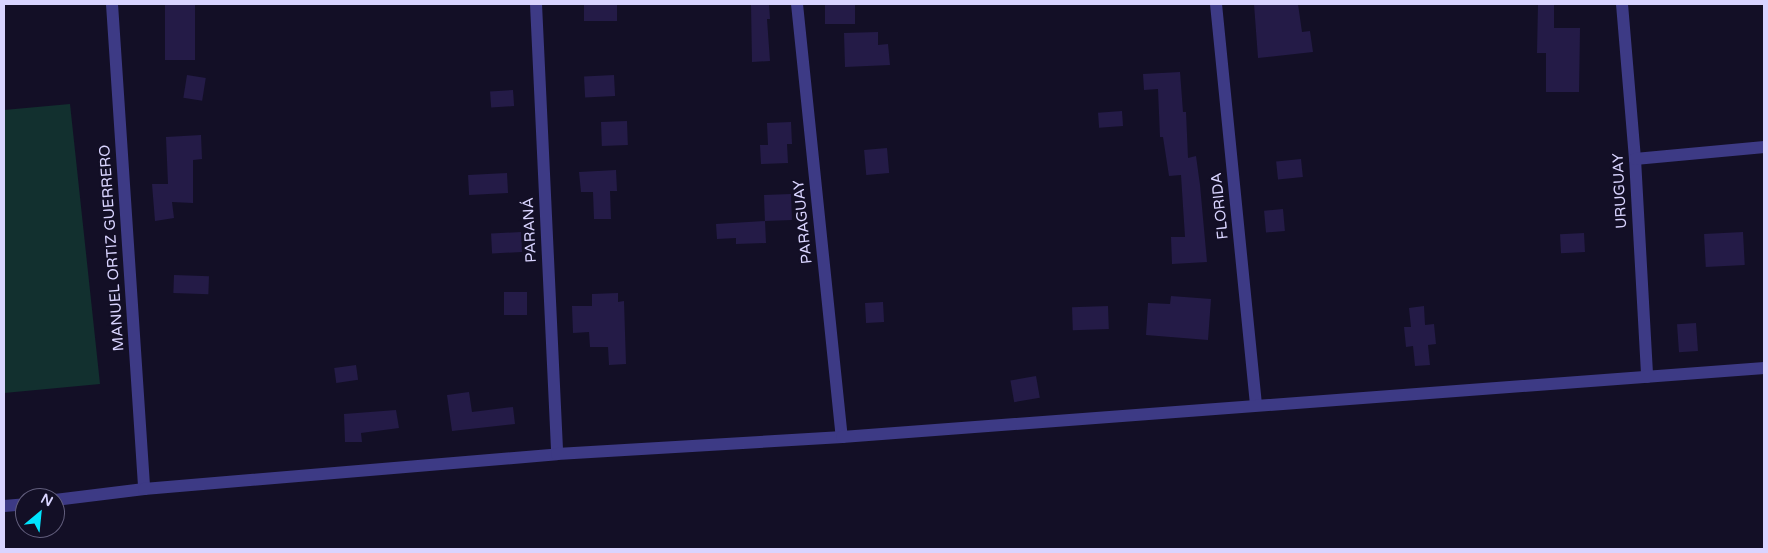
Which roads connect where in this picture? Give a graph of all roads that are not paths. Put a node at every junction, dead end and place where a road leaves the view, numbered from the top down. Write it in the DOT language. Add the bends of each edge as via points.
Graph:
graph roads {
  1 [pos="112,4"];
  2 [pos="536,4"];
  3 [pos="796,4"];
  4 [pos="1216,4"];
  5 [pos="1622,4"];
  6 [pos="1764,147"];
  7 [pos="1634,159"];
  8 [pos="1764,368"];
  9 [pos="1647,377"];
  10 [pos="1256,404"];
  11 [pos="842,437"];
  12 [pos="557,454"];
  13 [pos="144,489"];
  14 [pos="65,499"];
  1 -- 13 [label="street, MANUEL ORTIZ GUERRERO"];
  2 -- 12 [label="street, PARANÁ"];
  3 -- 11 [label="street, PARAGUAY"];
  4 -- 10 [label="street, FLORIDA"];
  5 -- 7 [label="street, URUGUAY"];
  6 -- 7 [label="street"];
  7 -- 9 [label="street, URUGUAY"];
  8 -- 9 [label="street"];
  9 -- 10 [label="street"];
  10 -- 11 [label="street"];
  11 -- 12 [label="street"];
  12 -- 13 [label="street"];
  13 -- 14 [label="street"];
}
